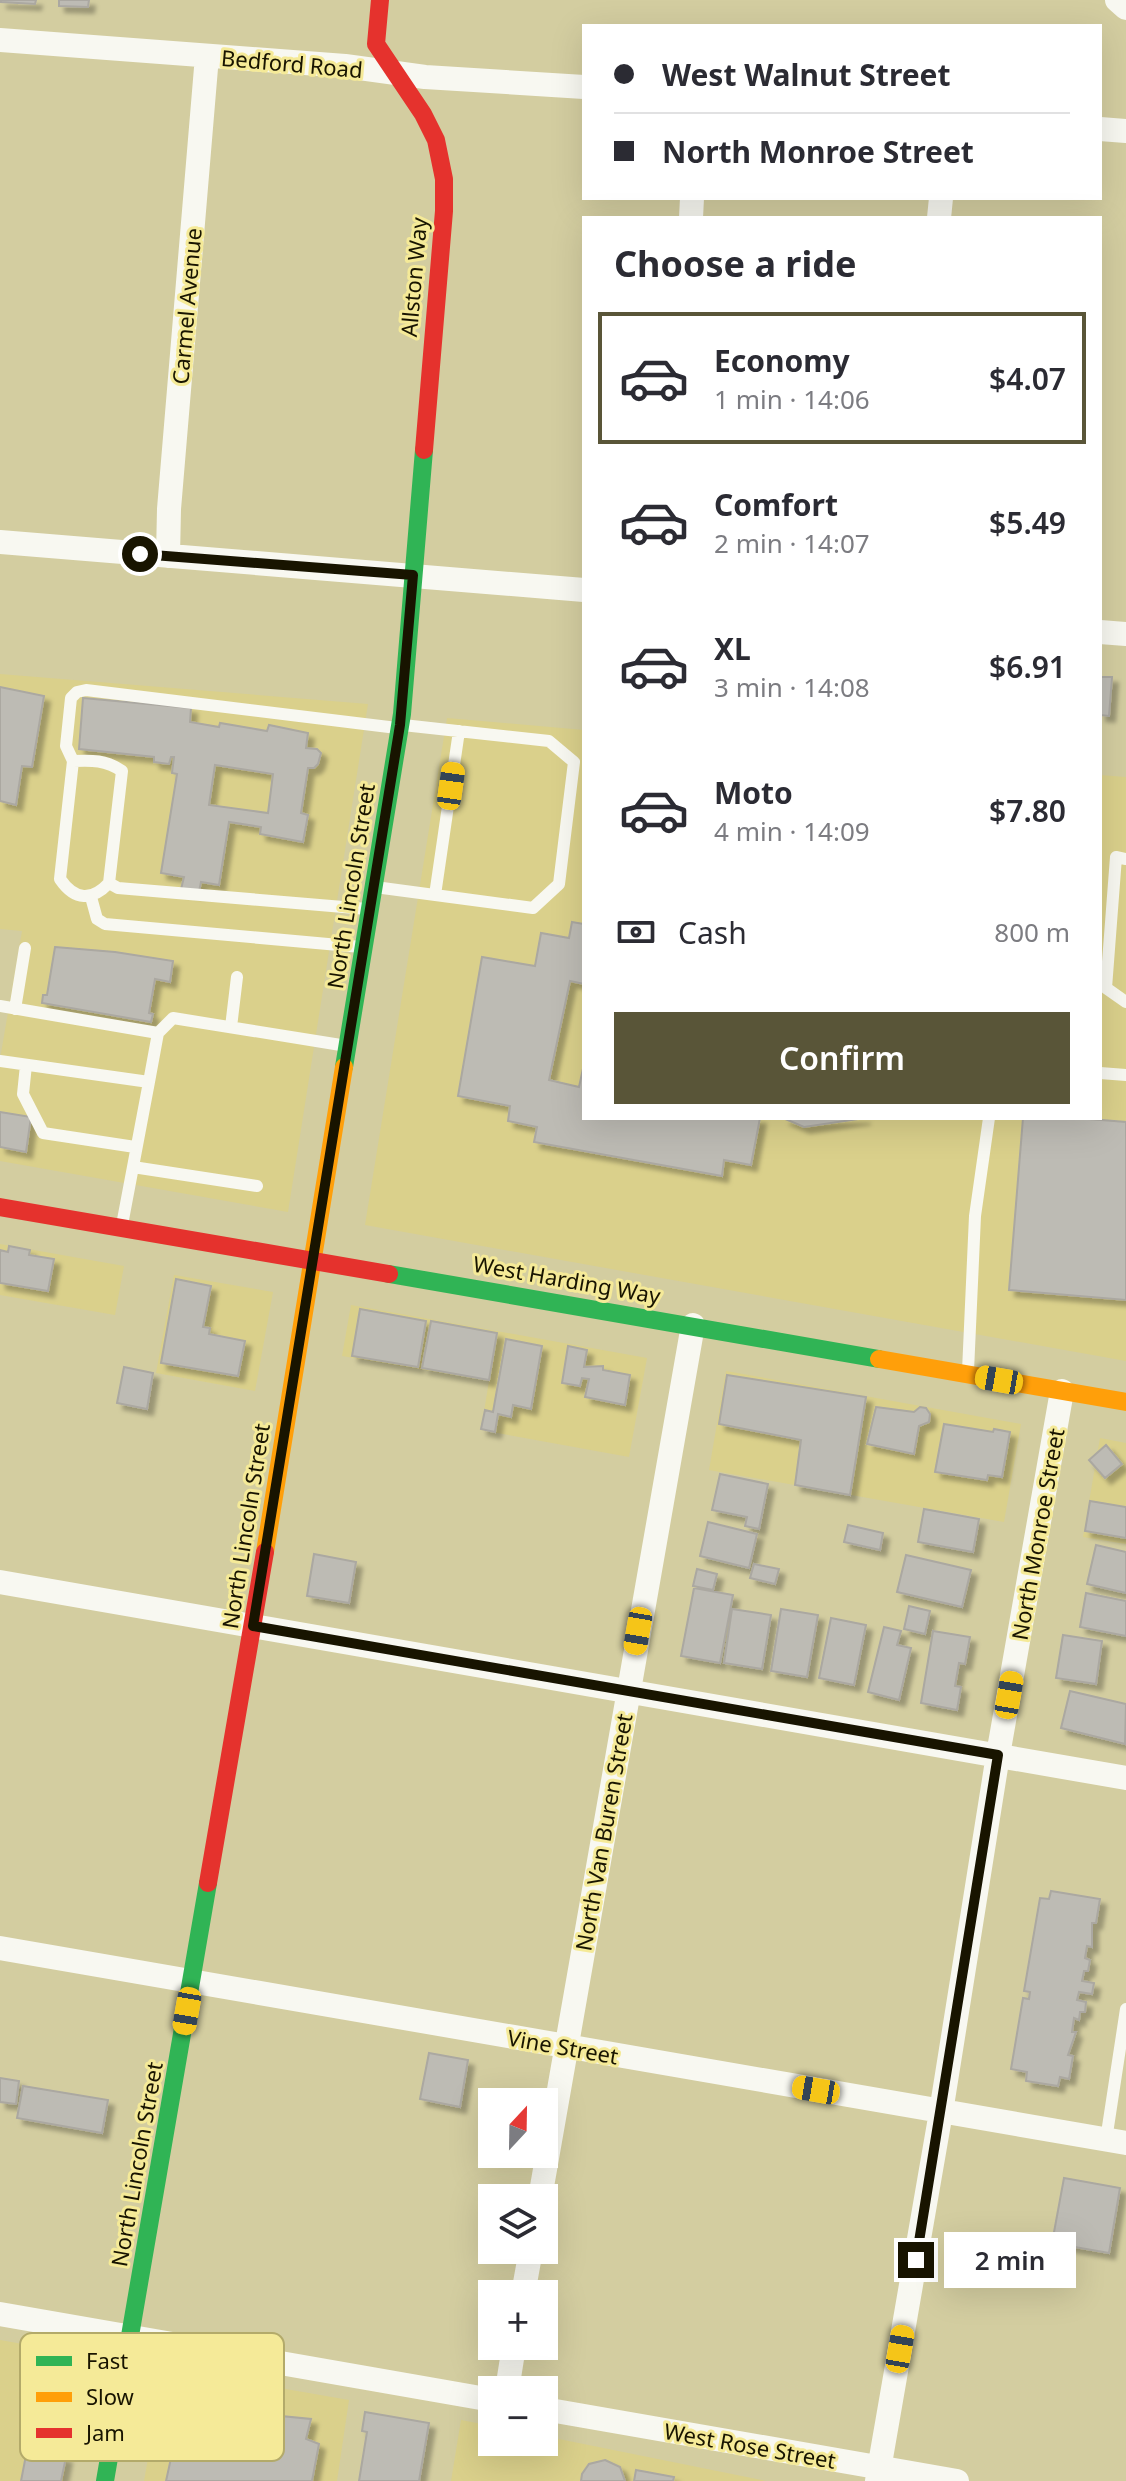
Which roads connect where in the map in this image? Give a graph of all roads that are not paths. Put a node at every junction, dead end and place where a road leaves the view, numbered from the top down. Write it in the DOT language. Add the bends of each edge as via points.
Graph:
graph roads {
  1 [pos="380,0"];
  2 [pos="1117,0"];
  3 [pos="1126,8"];
  4 [pos="0,40"];
  5 [pos="207,56"];
  6 [pos="396,74"];
  7 [pos="582,87"];
  8 [pos="1102,129"];
  9 [pos="1126,131"];
  10 [pos="0,542"];
  11 [pos="168,556"];
  12 [pos="413,575"];
  13 [pos="582,590"];
  14 [pos="1102,632"];
  15 [pos="1126,634"];
  16 [pos="400,727"];
  17 [pos="459,731"];
  18 [pos="73,761"];
  19 [pos="1126,859"];
  20 [pos="109,883"];
  21 [pos="374,887"];
  22 [pos="435,895"];
  23 [pos="91,897"];
  24 [pos="370,909"];
  25 [pos="364,947"];
  26 [pos="25,948"];
  27 [pos="237,977"];
  28 [pos="1126,1002"];
  29 [pos="0,1006"];
  30 [pos="15,1009"];
  31 [pos="231,1027"];
  32 [pos="158,1033"];
  33 [pos="348,1046"];
  34 [pos="0,1061"];
  35 [pos="26,1065"];
  36 [pos="1102,1073"];
  37 [pos="1126,1075"];
  38 [pos="149,1082"];
  39 [pos="989,1120"];
  40 [pos="135,1147"];
  41 [pos="133,1167"];
  42 [pos="257,1186"];
  43 [pos="0,1207"];
  44 [pos="121,1227"];
  45 [pos="314,1260"];
  46 [pos="693,1325"];
  47 [pos="968,1374"];
  48 [pos="1062,1391"];
  49 [pos="1126,1402"];
  50 [pos="0,1582"];
  51 [pos="253,1626"];
  52 [pos="628,1692"];
  53 [pos="998,1755"];
  54 [pos="1126,1778"];
  55 [pos="0,1948"];
  56 [pos="192,1981"];
  57 [pos="1126,2009"];
  58 [pos="567,2046"];
  59 [pos="941,2112"];
  60 [pos="1116,2142"];
  61 [pos="542,2184"];
  62 [pos="0,2314"];
  63 [pos="107,2333"];
  64 [pos="131,2333"];
  65 [pos="284,2364"];
  66 [pos="478,2398"];
  67 [pos="558,2412"];
  68 [pos="108,2461"];
  69 [pos="878,2474"];
  70 [pos="105,2481"];
  71 [pos="957,2481"];
  1 -- 6 [label="street, Allston Way" via="376,44"];
  2 -- 3 [label="street"];
  4 -- 5 [label="street, Bedford Road"];
  5 -- 6 [label="street, Bedford Road"];
  5 -- 11 [label="street, Carmel Avenue"];
  6 -- 7 [label="street, Bedford Road"];
  6 -- 12 [label="street, Allston Way" via="430,127 444,179"];
  8 -- 9 [label="street"];
  10 -- 11 [label="street"];
  11 -- 12 [label="street"];
  12 -- 13 [label="street"];
  12 -- 16 [label="street, North Lincoln Street"];
  14 -- 15 [label="street"];
  16 -- 17 [label="lane"];
  16 -- 18 [label="lane" via="86,690 71,698 66,746"];
  16 -- 21 [label="street, North Lincoln Street"];
  17 -- 22 [label="lane"];
  17 -- 22 [label="lane" via="549,741 574,762 559,884 533,908"];
  18 -- 20 [label="lane" via="97,760 122,771"];
  18 -- 23 [label="lane" via="60,879 67,890"];
  19 -- 28 [label="lane" via="1116,857 1106,988"];
  20 -- 23 [label="lane"];
  20 -- 24 [label="lane" via="118,888"];
  21 -- 22 [label="lane"];
  21 -- 24 [label="street, North Lincoln Street"];
  23 -- 25 [label="lane" via="97,919 105,924"];
  24 -- 25 [label="street, North Lincoln Street"];
  25 -- 33 [label="street, North Lincoln Street"];
  26 -- 30 [label="lane"];
  27 -- 31 [label="lane"];
  29 -- 30 [label="lane"];
  30 -- 32 [label="lane"];
  31 -- 32 [label="lane" via="173,1018"];
  31 -- 33 [label="lane"];
  32 -- 38 [label="lane"];
  33 -- 45 [label="street, North Lincoln Street"];
  34 -- 35 [label="lane"];
  35 -- 38 [label="lane"];
  35 -- 40 [label="lane" via="23,1094 43,1133"];
  36 -- 37 [label="lane"];
  38 -- 40 [label="lane"];
  39 -- 47 [label="lane" via="975,1216"];
  40 -- 41 [label="lane"];
  41 -- 42 [label="lane"];
  41 -- 44 [label="lane"];
  43 -- 44 [label="street, West Harding Way"];
  44 -- 45 [label="street, West Harding Way"];
  45 -- 46 [label="street, West Harding Way"];
  45 -- 51 [label="street, North Lincoln Street"];
  46 -- 47 [label="street, West Harding Way"];
  46 -- 52 [label="street, North Van Buren Street"];
  47 -- 48 [label="street, West Harding Way"];
  48 -- 49 [label="street, West Harding Way"];
  48 -- 53 [label="street, North Monroe Street"];
  50 -- 51 [label="street"];
  51 -- 52 [label="street"];
  51 -- 56 [label="street, North Lincoln Street"];
  52 -- 53 [label="street"];
  52 -- 58 [label="street, North Van Buren Street"];
  53 -- 54 [label="street"];
  53 -- 59 [label="street, North Monroe Street"];
  55 -- 56 [label="street, Vine Street"];
  56 -- 58 [label="street, Vine Street"];
  56 -- 64 [label="street, North Lincoln Street"];
  57 -- 60 [label="lane"];
  58 -- 59 [label="street, Vine Street"];
  58 -- 61 [label="street, North Van Buren Street"];
  59 -- 60 [label="street, Vine Street"];
  59 -- 69 [label="street, North Monroe Street"];
  62 -- 63 [label="street"];
  65 -- 66 [label="street"];
  67 -- 69 [label="street, West Rose Street"];
  68 -- 70 [label="street, North Lincoln Street"];
  69 -- 71 [label="street, West Rose Street"];
}
